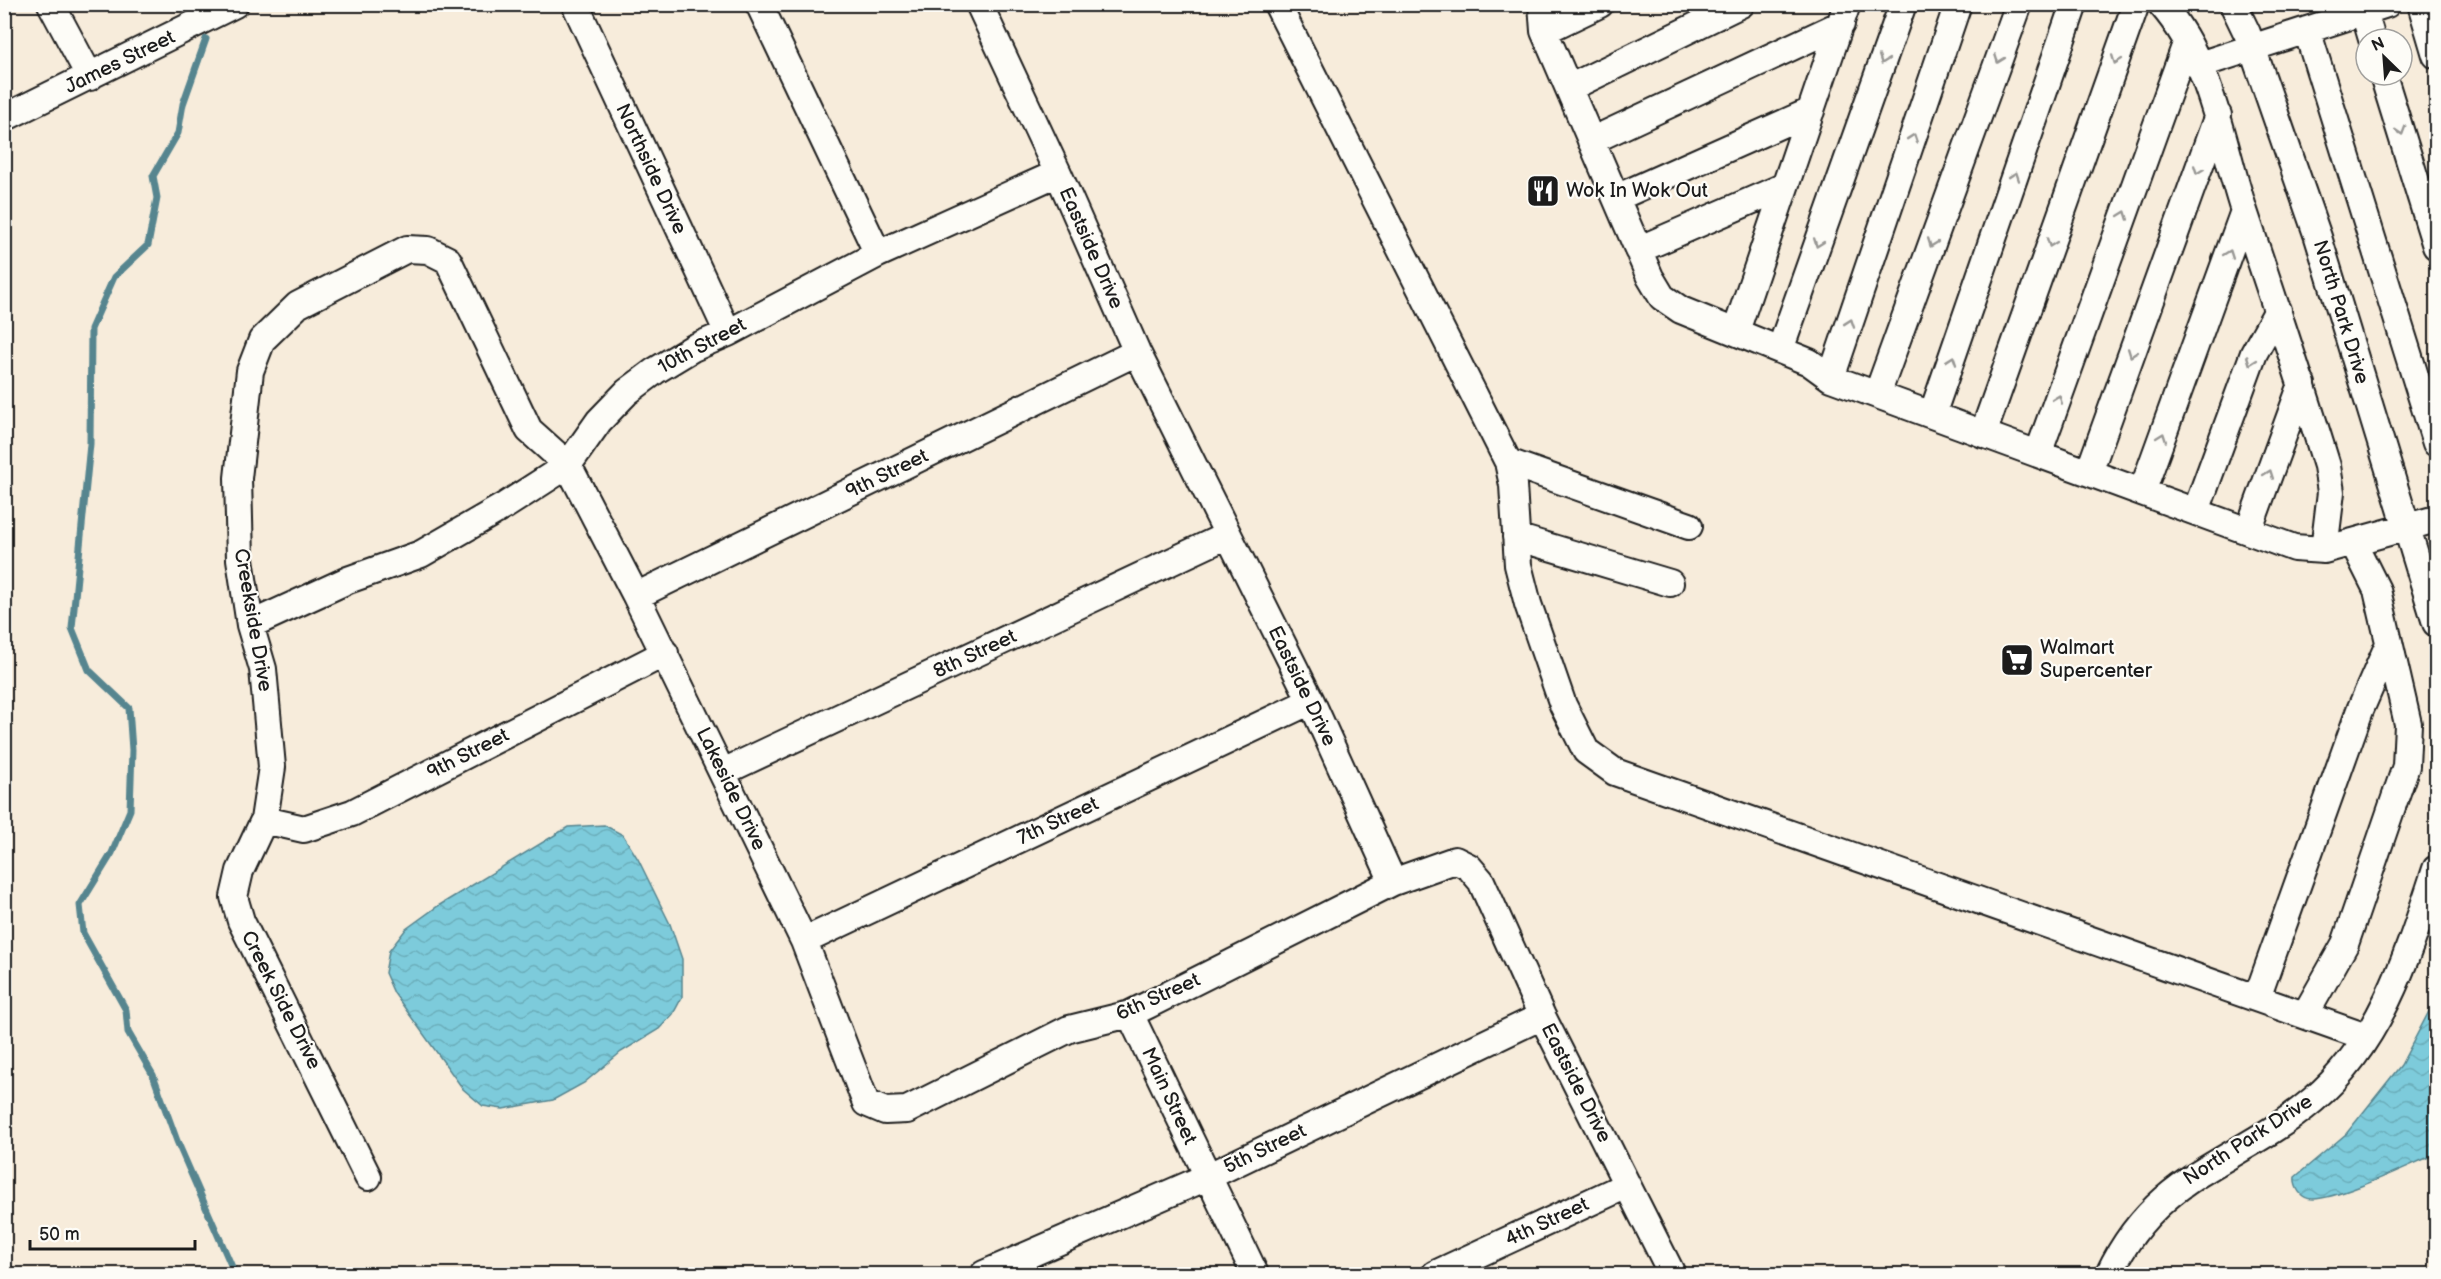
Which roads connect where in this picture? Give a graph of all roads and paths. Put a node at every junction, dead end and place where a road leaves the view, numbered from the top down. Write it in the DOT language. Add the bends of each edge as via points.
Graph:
graph roads {
  1 [pos="51,4"];
  2 [pos="235,4"];
  3 [pos="759,4"];
  4 [pos="979,4"];
  5 [pos="1277,4"];
  6 [pos="1542,4"];
  7 [pos="1600,4"];
  8 [pos="1741,4"];
  9 [pos="1903,4"];
  10 [pos="1958,4"];
  11 [pos="2019,4"];
  12 [pos="2074,4"];
  13 [pos="2136,4"];
  14 [pos="2160,4"];
  15 [pos="2421,4"];
  16 [pos="577,5"];
  17 [pos="2236,6"];
  18 [pos="2375,8"];
  19 [pos="1844,14"];
  20 [pos="2373,27"];
  21 [pos="2307,30"];
  22 [pos="1544,31"];
  23 [pos="2187,41"];
  24 [pos="2252,48"];
  25 [pos="2436,55"];
  26 [pos="2199,64"];
  27 [pos="90,77"];
  28 [pos="2388,87"];
  29 [pos="1569,88"];
  30 [pos="1811,111"];
  31 [pos="2218,115"];
  32 [pos="4,118"];
  33 [pos="1591,141"];
  34 [pos="1058,173"];
  35 [pos="1785,186"];
  36 [pos="1616,198"];
  37 [pos="2244,211"];
  38 [pos="2436,246"];
  39 [pos="1638,250"];
  40 [pos="878,254"];
  41 [pos="2278,310"];
  42 [pos="1736,331"];
  43 [pos="728,333"];
  44 [pos="1780,350"];
  45 [pos="1137,352"];
  46 [pos="1831,378"];
  47 [pos="2302,384"];
  48 [pos="1877,395"];
  49 [pos="1932,415"];
  50 [pos="1983,434"];
  51 [pos="2436,443"];
  52 [pos="2038,454"];
  53 [pos="1508,462"];
  54 [pos="568,465"];
  55 [pos="2089,472"];
  56 [pos="2142,492"];
  57 [pos="2196,511"];
  58 [pos="2436,519"];
  59 [pos="1689,526"];
  60 [pos="2407,528"];
  61 [pos="2249,529"];
  62 [pos="1228,535"];
  63 [pos="1516,537"];
  64 [pos="2353,542"];
  65 [pos="2324,550"];
  66 [pos="1670,583"];
  67 [pos="636,596"];
  68 [pos="2436,624"];
  69 [pos="250,625"];
  70 [pos="2388,646"];
  71 [pos="664,653"];
  72 [pos="1311,701"];
  73 [pos="723,772"];
  74 [pos="264,820"];
  75 [pos="2436,869"];
  76 [pos="1392,882"];
  77 [pos="804,941"];
  78 [pos="2257,998"];
  79 [pos="1130,1014"];
  80 [pos="2305,1015"];
  81 [pos="1542,1016"];
  82 [pos="2366,1036"];
  83 [pos="885,1111"];
  84 [pos="368,1176"];
  85 [pos="1207,1177"];
  86 [pos="1627,1185"];
  87 [pos="984,1275"];
  88 [pos="1255,1275"];
  89 [pos="1435,1275"];
  90 [pos="1672,1275"];
  91 [pos="2109,1275"];
  1 -- 27 [label="street"];
  2 -- 27 [label="street, James Street"];
  3 -- 40 [label="street"];
  4 -- 34 [label="street, Eastside Drive"];
  5 -- 53 [label="street"];
  6 -- 22 [label="street"];
  7 -- 22 [label="street"];
  8 -- 29 [label="street"];
  9 -- 44 [label="street, one-way"];
  46 -- 10 [label="street, one-way"];
  11 -- 48 [label="street, one-way"];
  49 -- 12 [label="street, one-way"];
  13 -- 50 [label="street, one-way"];
  14 -- 23 [label="street" via="2181,27"];
  15 -- 25 [label="street"];
  16 -- 43 [label="street, Northside Drive"];
  17 -- 24 [label="street, North Park Drive"];
  18 -- 20 [label="street"];
  18 -- 21 [label="street"];
  19 -- 30 [label="street"];
  19 -- 33 [label="street"];
  21 -- 24 [label="street"];
  21 -- 51 [label="street"];
  22 -- 29 [label="street"];
  23 -- 26 [label="street"];
  52 -- 23 [label="street, one-way"];
  24 -- 26 [label="street"];
  24 -- 60 [label="street, North Park Drive" via="2318,237"];
  26 -- 31 [label="street"];
  27 -- 32 [label="street, James Street"];
  28 -- 38 [label="street, one-way"];
  29 -- 33 [label="street"];
  30 -- 35 [label="street"];
  30 -- 36 [label="street"];
  31 -- 37 [label="street"];
  31 -- 55 [label="street, one-way"];
  33 -- 36 [label="street"];
  34 -- 40 [label="street, 10th Street"];
  34 -- 45 [label="street, Eastside Drive"];
  35 -- 39 [label="street"];
  35 -- 42 [label="street"];
  36 -- 39 [label="street"];
  37 -- 41 [label="street"];
  56 -- 37 [label="street, one-way"];
  39 -- 42 [label="street" via="1662,297 1681,310"];
  40 -- 43 [label="street, 10th Street"];
  41 -- 47 [label="street"];
  41 -- 57 [label="street, one-way" via="2254,353"];
  42 -- 44 [label="street"];
  43 -- 54 [label="street, 10th Street" via="693,348 627,392 599,421"];
  44 -- 46 [label="street" via="1809,362"];
  45 -- 62 [label="street, Eastside Drive"];
  45 -- 67 [label="street, 9th Street"];
  46 -- 48 [label="street"];
  61 -- 47 [label="street, one-way"];
  47 -- 65 [label="street" via="2331,492"];
  48 -- 49 [label="street"];
  49 -- 50 [label="street"];
  50 -- 52 [label="street"];
  52 -- 55 [label="street"];
  53 -- 59 [label="street"];
  53 -- 63 [label="street"];
  54 -- 67 [label="street, Lakeside Drive"];
  54 -- 69 [label="street, 10th Street" via="421,554 348,580"];
  54 -- 69 [label="street, Creekside Drive" via="529,430 448,260 428,250 407,249 397,254 298,305 262,340 250,371 238,478 240,559"];
  55 -- 56 [label="street"];
  56 -- 57 [label="street"];
  57 -- 61 [label="street"];
  58 -- 60 [label="street"];
  60 -- 64 [label="street"];
  60 -- 68 [label="street, North Park Drive"];
  61 -- 65 [label="street" via="2294,548"];
  62 -- 72 [label="street, Eastside Drive"];
  62 -- 73 [label="street, 8th Street"];
  63 -- 66 [label="street"];
  63 -- 78 [label="street" via="1528,604 1563,705 1586,751 1615,772"];
  64 -- 65 [label="street"];
  64 -- 70 [label="street" via="2377,590"];
  67 -- 71 [label="street, Lakeside Drive"];
  69 -- 74 [label="street, Creekside Drive" via="263,669 269,714 272,767"];
  70 -- 78 [label="street" via="2360,710"];
  70 -- 80 [label="street" via="2408,724 2406,766 2345,944"];
  71 -- 73 [label="street, Lakeside Drive"];
  71 -- 74 [label="street, 9th Street" via="352,813 304,828"];
  72 -- 76 [label="street, Eastside Drive"];
  72 -- 77 [label="street, 7th Street"];
  73 -- 77 [label="street, Lakeside Drive"];
  74 -- 84 [label="street, Creek Side Drive" via="240,871 234,897 241,921"];
  75 -- 82 [label="street, North Park Drive" via="2405,963"];
  76 -- 79 [label="street, 6th Street"];
  76 -- 81 [label="street, Eastside Drive" via="1455,860 1469,867 1481,881"];
  77 -- 83 [label="street, Lakeside Drive" via="866,1103"];
  78 -- 80 [label="street"];
  79 -- 83 [label="street, 6th Street" via="1069,1029 907,1110"];
  79 -- 85 [label="street, Main Street"];
  80 -- 82 [label="street"];
  81 -- 85 [label="street, 5th Street"];
  81 -- 86 [label="street, Eastside Drive"];
  82 -- 91 [label="street, North Park Drive" via="2315,1098 2280,1125 2205,1168 2150,1211 2128,1238"];
  85 -- 87 [label="street, 5th Street"];
  85 -- 88 [label="street, Main Street"];
  86 -- 89 [label="street, 4th Street"];
  86 -- 90 [label="street, Eastside Drive"];
}
